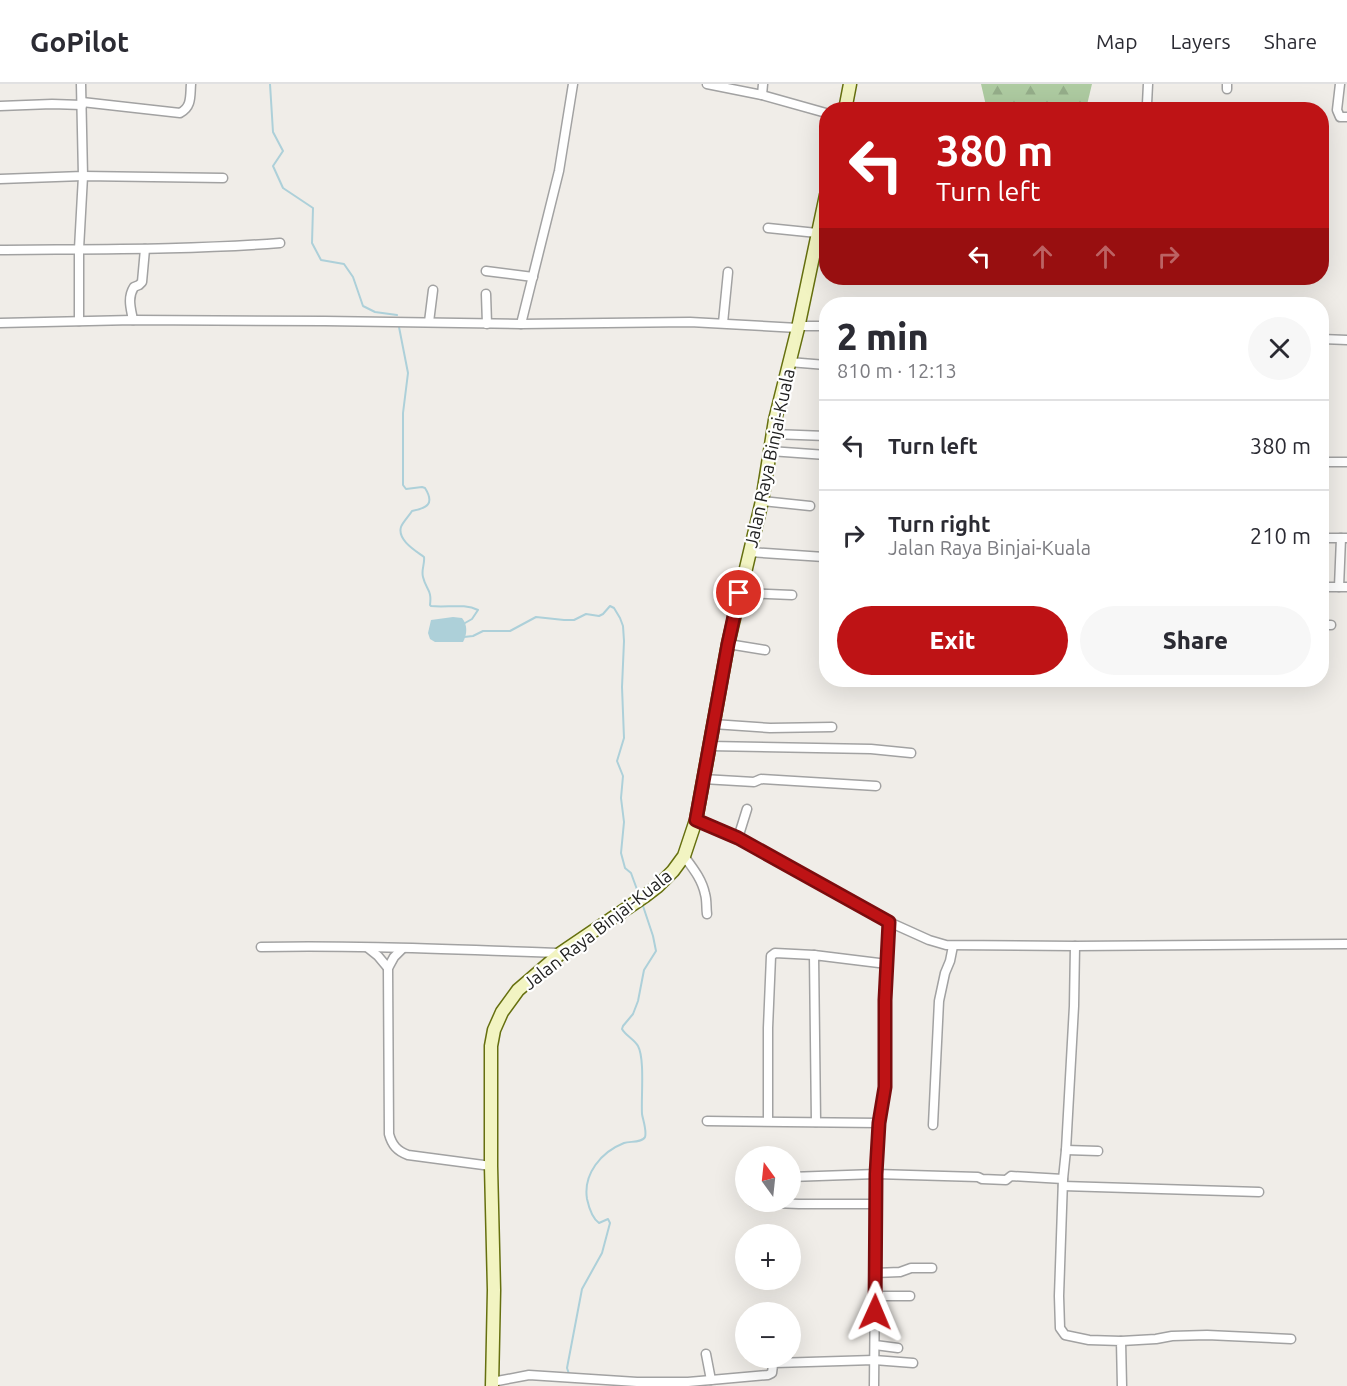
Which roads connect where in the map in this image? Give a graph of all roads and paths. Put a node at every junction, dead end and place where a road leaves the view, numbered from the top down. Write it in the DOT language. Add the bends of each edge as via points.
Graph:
graph roads {
  1 [pos="81,84"];
  2 [pos="191,84"];
  3 [pos="573,84"];
  4 [pos="707,84"];
  5 [pos="763,84"];
  6 [pos="850,84"];
  7 [pos="1149,84"];
  8 [pos="1340,84"];
  9 [pos="762,95"];
  10 [pos="847,102"];
  11 [pos="1147,102"];
  12 [pos="82,103"];
  13 [pos="0,106"];
  14 [pos="819,111"];
  15 [pos="1347,117"];
  16 [pos="83,176"];
  17 [pos="223,178"];
  18 [pos="0,179"];
  19 [pos="768,228"];
  20 [pos="819,230"];
  21 [pos="818,233"];
  22 [pos="280,243"];
  23 [pos="79,249"];
  24 [pos="145,249"];
  25 [pos="0,250"];
  26 [pos="486,271"];
  27 [pos="728,272"];
  28 [pos="533,277"];
  29 [pos="433,290"];
  30 [pos="486,294"];
  31 [pos="133,320"];
  32 [pos="79,321"];
  33 [pos="429,322"];
  34 [pos="0,323"];
  35 [pos="723,323"];
  36 [pos="487,324"];
  37 [pos="521,324"];
  38 [pos="819,326"];
  39 [pos="799,327"];
  40 [pos="1329,339"];
  41 [pos="1347,340"];
  42 [pos="789,362"];
  43 [pos="819,364"];
  44 [pos="773,434"];
  45 [pos="819,436"];
  46 [pos="770,451"];
  47 [pos="819,454"];
  48 [pos="1329,462"];
  49 [pos="1347,462"];
  50 [pos="762,501"];
  51 [pos="810,506"];
  52 [pos="1344,538"];
  53 [pos="749,552"];
  54 [pos="819,557"];
  55 [pos="1343,587"];
  56 [pos="739,593"];
  57 [pos="792,595"];
  58 [pos="728,644"];
  59 [pos="765,650"];
  60 [pos="713,724"];
  61 [pos="832,727"];
  62 [pos="709,746"];
  63 [pos="911,753"];
  64 [pos="703,779"];
  65 [pos="876,786"];
  66 [pos="747,809"];
  67 [pos="696,820"];
  68 [pos="738,838"];
  69 [pos="684,856"];
  70 [pos="707,914"];
  71 [pos="889,922"];
  72 [pos="1347,944"];
  73 [pos="953,946"];
  74 [pos="1075,946"];
  75 [pos="261,947"];
  76 [pos="368,948"];
  77 [pos="402,949"];
  78 [pos="561,953"];
  79 [pos="814,955"];
  80 [pos="887,964"];
  81 [pos="388,968"];
  82 [pos="706,1121"];
  83 [pos="768,1121"];
  84 [pos="816,1122"];
  85 [pos="879,1123"];
  86 [pos="933,1125"];
  87 [pos="1066,1150"];
  88 [pos="1098,1151"];
  89 [pos="490,1166"];
  90 [pos="876,1174"];
  91 [pos="801,1177"];
  92 [pos="1063,1182"];
  93 [pos="1259,1192"];
  94 [pos="801,1204"];
  95 [pos="876,1204"];
  96 [pos="932,1268"];
  97 [pos="875,1273"];
  98 [pos="875,1296"];
  99 [pos="910,1296"];
  100 [pos="1291,1339"];
  101 [pos="1121,1341"];
  102 [pos="874,1345"];
  103 [pos="898,1348"];
  104 [pos="706,1354"];
  105 [pos="874,1360"];
  106 [pos="913,1363"];
  107 [pos="530,1376"];
  108 [pos="711,1380"];
  109 [pos="492,1384"];
  110 [pos="689,1384"];
  111 [pos="532,1386"];
  112 [pos="874,1386"];
  113 [pos="1122,1386"];
  1 -- 12 [label="street"];
  2 -- 12 [label="street" via="189,105 180,113"];
  3 -- 28 [label="street" via="559,171"];
  4 -- 9 [label="street"];
  5 -- 9 [label="street"];
  6 -- 10 [label="main road"];
  7 -- 11 [label="street"];
  8 -- 15 [label="street" via="1338,112 1340,117"];
  9 -- 14 [label="street"];
  12 -- 13 [label="street"];
  12 -- 16 [label="street"];
  16 -- 17 [label="street"];
  16 -- 18 [label="street"];
  16 -- 23 [label="street"];
  19 -- 21 [label="street"];
  20 -- 21 [label="main road, Jalan Raya Binjai-Kuala"];
  21 -- 39 [label="main road, Jalan Raya Binjai-Kuala"];
  22 -- 24 [label="street"];
  23 -- 24 [label="street"];
  23 -- 25 [label="street"];
  23 -- 32 [label="street"];
  24 -- 31 [label="street" via="142,282 134,287 129,303"];
  26 -- 28 [label="street"];
  27 -- 35 [label="street"];
  28 -- 37 [label="street"];
  29 -- 33 [label="street"];
  30 -- 36 [label="street"];
  31 -- 32 [label="street"];
  31 -- 33 [label="street"];
  32 -- 34 [label="street"];
  33 -- 36 [label="street"];
  35 -- 37 [label="street"];
  35 -- 39 [label="street"];
  36 -- 37 [label="street"];
  38 -- 39 [label="street"];
  39 -- 42 [label="main road, Jalan Raya Binjai-Kuala"];
  40 -- 41 [label="street"];
  42 -- 43 [label="street"];
  42 -- 44 [label="main road, Jalan Raya Binjai-Kuala"];
  44 -- 45 [label="street"];
  44 -- 46 [label="main road, Jalan Raya Binjai-Kuala"];
  46 -- 47 [label="street"];
  46 -- 50 [label="main road, Jalan Raya Binjai-Kuala"];
  48 -- 49 [label="street"];
  50 -- 51 [label="street"];
  50 -- 53 [label="main road, Jalan Raya Binjai-Kuala"];
  52 -- 55 [label="street"];
  53 -- 54 [label="street"];
  53 -- 56 [label="main road, Jalan Raya Binjai-Kuala"];
  56 -- 57 [label="street"];
  56 -- 58 [label="main road, Jalan Raya Binjai-Kuala"];
  58 -- 59 [label="street"];
  58 -- 60 [label="main road, Jalan Raya Binjai-Kuala"];
  60 -- 61 [label="street"];
  60 -- 62 [label="main road, Jalan Raya Binjai-Kuala"];
  62 -- 63 [label="street"];
  62 -- 64 [label="main road, Jalan Raya Binjai-Kuala"];
  64 -- 65 [label="street"];
  64 -- 67 [label="main road, Jalan Raya Binjai-Kuala"];
  66 -- 68 [label="street"];
  67 -- 68 [label="street"];
  67 -- 69 [label="main road, Jalan Raya Binjai-Kuala"];
  68 -- 71 [label="street"];
  69 -- 70 [label="street" via="702,884"];
  69 -- 78 [label="main road, Jalan Raya Binjai-Kuala" via="658,886"];
  71 -- 73 [label="street"];
  71 -- 80 [label="street"];
  72 -- 74 [label="street"];
  73 -- 74 [label="street"];
  73 -- 86 [label="street" via="939,1001"];
  74 -- 87 [label="street"];
  75 -- 76 [label="street"];
  76 -- 77 [label="street"];
  76 -- 81 [label="street"];
  77 -- 78 [label="street"];
  77 -- 81 [label="street"];
  78 -- 89 [label="main road, Jalan Raya Binjai-Kuala" via="518,990 494,1030"];
  79 -- 80 [label="street"];
  79 -- 83 [label="street" via="771,956"];
  79 -- 84 [label="street"];
  80 -- 85 [label="street" via="885,1087"];
  81 -- 89 [label="street" via="392,1144 408,1155"];
  82 -- 83 [label="street"];
  83 -- 84 [label="street"];
  84 -- 85 [label="street"];
  85 -- 90 [label="street"];
  87 -- 88 [label="street"];
  87 -- 92 [label="street"];
  89 -- 109 [label="main road, Jalan Raya Binjai-Kuala"];
  90 -- 91 [label="street"];
  90 -- 92 [label="street" via="1006,1180 1011,1176"];
  90 -- 95 [label="street"];
  92 -- 93 [label="street"];
  92 -- 101 [label="street" via="1060,1328 1065,1335"];
  94 -- 95 [label="street"];
  95 -- 97 [label="street"];
  96 -- 97 [label="street"];
  97 -- 98 [label="street"];
  98 -- 99 [label="street"];
  98 -- 102 [label="street"];
  100 -- 101 [label="street" via="1208,1335"];
  101 -- 113 [label="street"];
  102 -- 103 [label="street"];
  102 -- 105 [label="street"];
  104 -- 108 [label="street"];
  105 -- 106 [label="street"];
  105 -- 108 [label="street" via="775,1363 768,1375"];
  105 -- 112 [label="street"];
  107 -- 109 [label="street"];
  107 -- 110 [label="street"];
  107 -- 111 [label="street"];
  108 -- 110 [label="street"];
}
